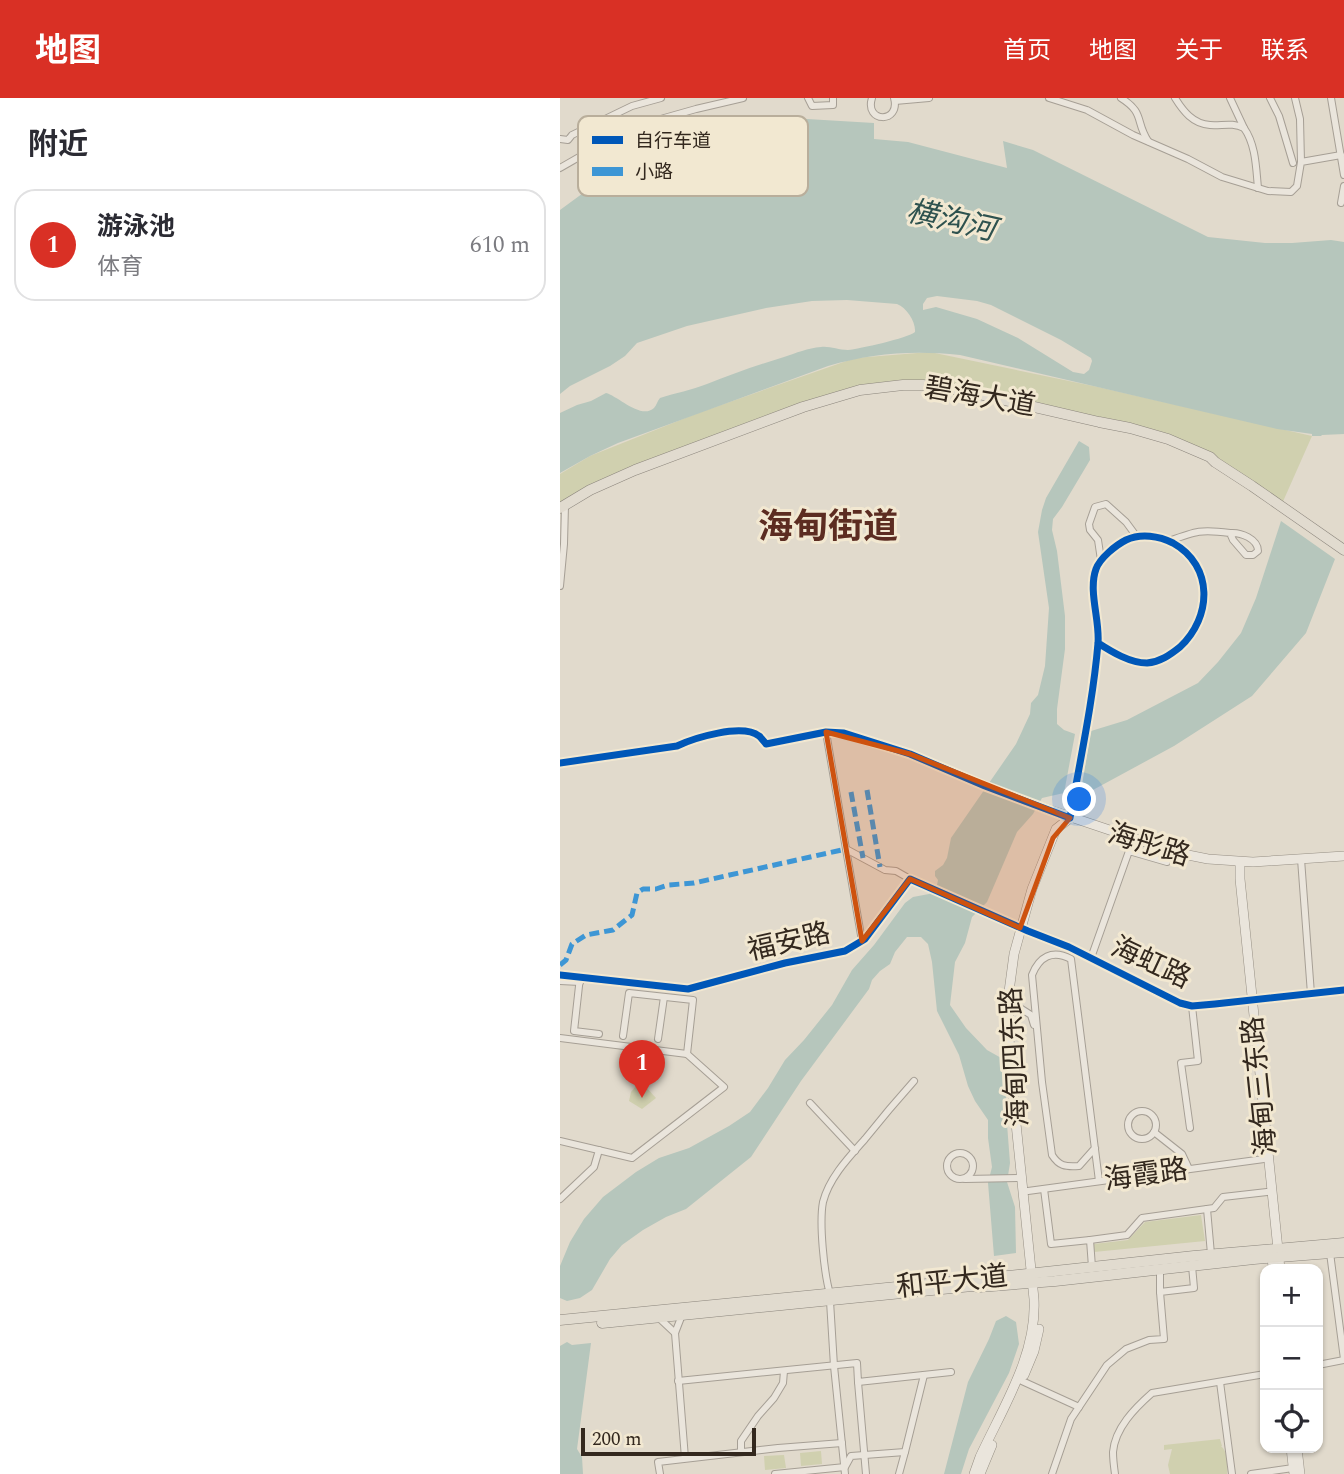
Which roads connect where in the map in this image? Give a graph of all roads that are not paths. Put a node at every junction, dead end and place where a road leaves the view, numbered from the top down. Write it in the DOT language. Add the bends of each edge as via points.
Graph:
graph roads {
  1 [pos="661,98"];
  2 [pos="743,98"];
  3 [pos="808,98"];
  4 [pos="833,98"];
  5 [pos="872,98"];
  6 [pos="929,98"];
  7 [pos="1049,98"];
  8 [pos="1121,98"];
  9 [pos="1175,98"];
  10 [pos="1230,98"];
  11 [pos="1269,98"];
  12 [pos="1295,98"];
  13 [pos="1331,98"];
  14 [pos="895,99"];
  15 [pos="611,116"];
  16 [pos="671,116"];
  17 [pos="1244,128"];
  18 [pos="578,132"];
  19 [pos="560,139"];
  20 [pos="1149,142"];
  21 [pos="1341,155"];
  22 [pos="578,159"];
  23 [pos="1297,163"];
  24 [pos="560,168"];
  25 [pos="1344,175"];
  26 [pos="1344,186"];
  27 [pos="1258,188"];
  28 [pos="1342,203"];
  29 [pos="562,509"];
  30 [pos="1230,533"];
  31 [pos="1137,537"];
  32 [pos="1169,541"];
  33 [pos="1344,552"];
  34 [pos="1101,560"];
  35 [pos="560,586"];
  36 [pos="1097,647"];
  37 [pos="826,732"];
  38 [pos="560,763"];
  39 [pos="1038,806"];
  40 [pos="1070,818"];
  41 [pos="846,849"];
  42 [pos="1344,857"];
  43 [pos="1301,860"];
  44 [pos="1167,862"];
  45 [pos="1239,863"];
  46 [pos="910,879"];
  47 [pos="1024,930"];
  48 [pos="862,941"];
  49 [pos="1069,947"];
  50 [pos="1091,958"];
  51 [pos="1070,959"];
  52 [pos="560,975"];
  53 [pos="580,980"];
  54 [pos="560,981"];
  55 [pos="1344,990"];
  56 [pos="1311,994"];
  57 [pos="664,997"];
  58 [pos="1250,1001"];
  59 [pos="1012,1003"];
  60 [pos="1192,1006"];
  61 [pos="599,1034"];
  62 [pos="623,1036"];
  63 [pos="1038,1037"];
  64 [pos="560,1038"];
  65 [pos="658,1039"];
  66 [pos="687,1054"];
  67 [pos="914,1081"];
  68 [pos="810,1103"];
  69 [pos="1189,1128"];
  70 [pos="1154,1132"];
  71 [pos="560,1141"];
  72 [pos="1095,1148"];
  73 [pos="599,1150"];
  74 [pos="855,1151"];
  75 [pos="1264,1159"];
  76 [pos="972,1167"];
  77 [pos="1189,1169"];
  78 [pos="1022,1178"];
  79 [pos="962,1179"];
  80 [pos="986,1179"];
  81 [pos="1099,1181"];
  82 [pos="1044,1189"];
  83 [pos="1028,1191"];
  84 [pos="1268,1192"];
  85 [pos="560,1199"];
  86 [pos="1207,1209"];
  87 [pos="1090,1240"];
  88 [pos="1344,1243"];
  89 [pos="1344,1252"];
  90 [pos="1275,1253"];
  91 [pos="1330,1253"];
  92 [pos="1211,1254"];
  93 [pos="1274,1264"];
  94 [pos="1278,1264"];
  95 [pos="1192,1266"];
  96 [pos="1092,1267"];
  97 [pos="1160,1269"];
  98 [pos="1035,1278"];
  99 [pos="826,1280"];
  100 [pos="1160,1292"];
  101 [pos="830,1297"];
  102 [pos="817,1298"];
  103 [pos="682,1315"];
  104 [pos="830,1316"];
  105 [pos="659,1318"];
  106 [pos="1342,1318"];
  107 [pos="560,1320"];
  108 [pos="560,1327"];
  109 [pos="675,1333"];
  110 [pos="1344,1359"];
  111 [pos="1323,1364"];
  112 [pos="834,1366"];
  113 [pos="784,1371"];
  114 [pos="951,1372"];
  115 [pos="924,1374"];
  116 [pos="1260,1375"];
  117 [pos="678,1381"];
  118 [pos="1022,1381"];
  119 [pos="858,1382"];
  120 [pos="1220,1382"];
  121 [pos="1079,1407"];
  122 [pos="842,1443"];
  123 [pos="741,1452"];
  124 [pos="905,1452"];
  125 [pos="1292,1453"];
  126 [pos="1297,1453"];
  127 [pos="865,1455"];
  128 [pos="685,1458"];
  129 [pos="845,1471"];
  130 [pos="1295,1472"];
  131 [pos="660,1474"];
  132 [pos="775,1474"];
  133 [pos="866,1474"];
  134 [pos="899,1474"];
  135 [pos="974,1474"];
  136 [pos="980,1474"];
  137 [pos="1052,1474"];
  138 [pos="1115,1474"];
  139 [pos="1232,1474"];
  140 [pos="1251,1474"];
  1 -- 15 [label="street"];
  2 -- 16 [label="street"];
  3 -- 4 [label="street" via="812,106 833,104"];
  5 -- 14 [label="street" via="870,108 880,117 892,113"];
  6 -- 14 [label="street"];
  7 -- 20 [label="street" via="1087,110"];
  8 -- 20 [label="street" via="1136,110"];
  9 -- 17 [label="street" via="1198,122"];
  10 -- 17 [label="street"];
  11 -- 23 [label="street"];
  12 -- 23 [label="street" via="1300,119"];
  13 -- 21 [label="street"];
  17 -- 27 [label="street" via="1255,158"];
  18 -- 19 [label="street" via="568,140"];
  20 -- 27 [label="street" via="1222,177"];
  21 -- 23 [label="street"];
  21 -- 25 [label="street"];
  22 -- 24 [label="street"];
  23 -- 27 [label="street" via="1294,190"];
  26 -- 28 [label="street"];
  29 -- 33 [label="main road, 碧海大道" via="636,472 840,398 924,388 1002,402 1178,448 1241,482"];
  29 -- 35 [label="street"];
  30 -- 30 [label="street" via="1246,555 1258,551 1254,540"];
  30 -- 32 [label="street" via="1194,531"];
  31 -- 32 [label="street"];
  31 -- 34 [label="street" via="1125,540"];
  31 -- 34 [label="street" via="1106,504 1095,506 1089,524"];
  32 -- 36 [label="street" via="1200,571 1204,593 1197,626 1174,652 1148,663"];
  34 -- 36 [label="street" via="1094,585"];
  36 -- 40 [label="street"];
  37 -- 38 [label="street" via="766,744 753,733 730,730 677,746"];
  37 -- 39 [label="street" via="844,733 910,754"];
  37 -- 41 [label="street"];
  39 -- 40 [label="main road, 海彤路"];
  40 -- 45 [label="main road, 海彤路" via="1181,857"];
  40 -- 47 [label="main road, 海甸四东路" via="1047,862"];
  41 -- 46 [label="street"];
  41 -- 48 [label="street"];
  42 -- 43 [label="main road, 海彤路"];
  43 -- 45 [label="main road, 海彤路"];
  43 -- 56 [label="street"];
  44 -- 50 [label="street" via="1129,851"];
  45 -- 58 [label="main road"];
  46 -- 47 [label="street"];
  46 -- 48 [label="street, 福安路"];
  47 -- 49 [label="street, 海虹路"];
  47 -- 59 [label="main road, 海甸四东路"];
  47 -- 78 [label="main road, 海甸四东路" via="1012,968 1007,1018"];
  48 -- 53 [label="street, 福安路" via="845,951 688,989"];
  49 -- 50 [label="street, 海虹路"];
  49 -- 51 [label="street"];
  50 -- 60 [label="street, 海虹路"];
  51 -- 63 [label="street" via="1057,954 1036,965 1032,975"];
  51 -- 72 [label="street"];
  52 -- 53 [label="street, 福安路"];
  53 -- 54 [label="street"];
  53 -- 61 [label="street" via="574,1031"];
  55 -- 56 [label="street, 海虹路"];
  56 -- 58 [label="street, 海虹路"];
  57 -- 62 [label="street" via="629,993"];
  57 -- 65 [label="street"];
  57 -- 66 [label="street" via="693,1000"];
  58 -- 60 [label="street, 海虹路"];
  58 -- 75 [label="main road"];
  58 -- 90 [label="main road, 海甸三东路"];
  59 -- 63 [label="street" via="1031,1015"];
  59 -- 83 [label="main road, 海甸四东路"];
  60 -- 69 [label="street" via="1198,1061 1181,1063"];
  63 -- 72 [label="street" via="1052,1155 1058,1164 1079,1166"];
  64 -- 66 [label="street"];
  66 -- 73 [label="street" via="724,1087 632,1158"];
  67 -- 74 [label="street"];
  68 -- 74 [label="street"];
  70 -- 70 [label="street" via="1142,1139 1133,1135 1130,1117 1149,1113 1155,1119"];
  70 -- 77 [label="street" via="1182,1154"];
  71 -- 73 [label="street"];
  72 -- 81 [label="street"];
  73 -- 85 [label="street" via="594,1167"];
  74 -- 99 [label="street" via="823,1201"];
  75 -- 77 [label="street, 海霞路"];
  75 -- 84 [label="main road"];
  76 -- 79 [label="street"];
  76 -- 79 [label="street" via="968,1156 952,1156 948,1172"];
  76 -- 80 [label="street"];
  77 -- 81 [label="street, 海霞路"];
  78 -- 80 [label="street"];
  78 -- 98 [label="main road, 海甸四东路"];
  79 -- 80 [label="street"];
  81 -- 82 [label="street, 海霞路"];
  82 -- 83 [label="street, 海霞路"];
  82 -- 87 [label="street" via="1051,1244"];
  83 -- 98 [label="main road, 海甸四东路"];
  84 -- 86 [label="street" via="1223,1197"];
  84 -- 90 [label="main road"];
  86 -- 87 [label="street" via="1142,1218 1127,1235"];
  86 -- 92 [label="street"];
  87 -- 96 [label="street"];
  88 -- 90 [label="main road, 和平大道"];
  89 -- 91 [label="main road, 和平大道"];
  90 -- 91 [label="main road, 和平大道"];
  90 -- 92 [label="main road, 和平大道"];
  90 -- 93 [label="main road"];
  90 -- 94 [label="main road, 海甸三东路"];
  90 -- 95 [label="main road, 和平大道"];
  91 -- 106 [label="street"];
  92 -- 96 [label="main road, 和平大道"];
  95 -- 97 [label="main road, 和平大道"];
  95 -- 100 [label="street" via="1194,1288"];
  96 -- 98 [label="main road, 和平大道"];
  97 -- 98 [label="main road, 和平大道"];
  97 -- 100 [label="street"];
  98 -- 101 [label="main road, 和平大道" via="979,1287"];
  98 -- 118 [label="main road, 海甸四东路" via="1038,1336"];
  98 -- 135 [label="main road, 海甸四东路" via="1028,1350"];
  99 -- 101 [label="street"];
  99 -- 102 [label="street"];
  100 -- 121 [label="street" via="1164,1339 1126,1349 1107,1365"];
  101 -- 102 [label="main road, 和平大道"];
  101 -- 104 [label="street"];
  102 -- 103 [label="main road, 和平大道"];
  102 -- 104 [label="street"];
  102 -- 107 [label="main road, 和平大道"];
  103 -- 105 [label="main road, 和平大道"];
  103 -- 109 [label="street"];
  104 -- 112 [label="street"];
  105 -- 108 [label="main road, 和平大道"];
  105 -- 109 [label="street"];
  106 -- 110 [label="street"];
  109 -- 117 [label="street"];
  110 -- 111 [label="street"];
  112 -- 113 [label="street"];
  112 -- 119 [label="street" via="857,1363"];
  112 -- 122 [label="street"];
  113 -- 117 [label="street"];
  113 -- 123 [label="street" via="774,1398 741,1441"];
  114 -- 115 [label="street"];
  115 -- 119 [label="street"];
  115 -- 124 [label="street"];
  116 -- 120 [label="street"];
  117 -- 128 [label="street"];
  118 -- 121 [label="street"];
  118 -- 136 [label="main road, 海甸四东路"];
  119 -- 127 [label="street"];
  120 -- 138 [label="street" via="1152,1393 1138,1405 1116,1438"];
  120 -- 139 [label="street"];
  121 -- 137 [label="street"];
  122 -- 123 [label="street"];
  122 -- 129 [label="street"];
  123 -- 128 [label="street"];
  124 -- 127 [label="street"];
  124 -- 134 [label="street"];
  125 -- 130 [label="main road"];
  126 -- 130 [label="main road"];
  127 -- 129 [label="street" via="851,1456"];
  127 -- 133 [label="street"];
  128 -- 131 [label="street" via="658,1462"];
  129 -- 132 [label="street"];
  130 -- 140 [label="street"];
}
